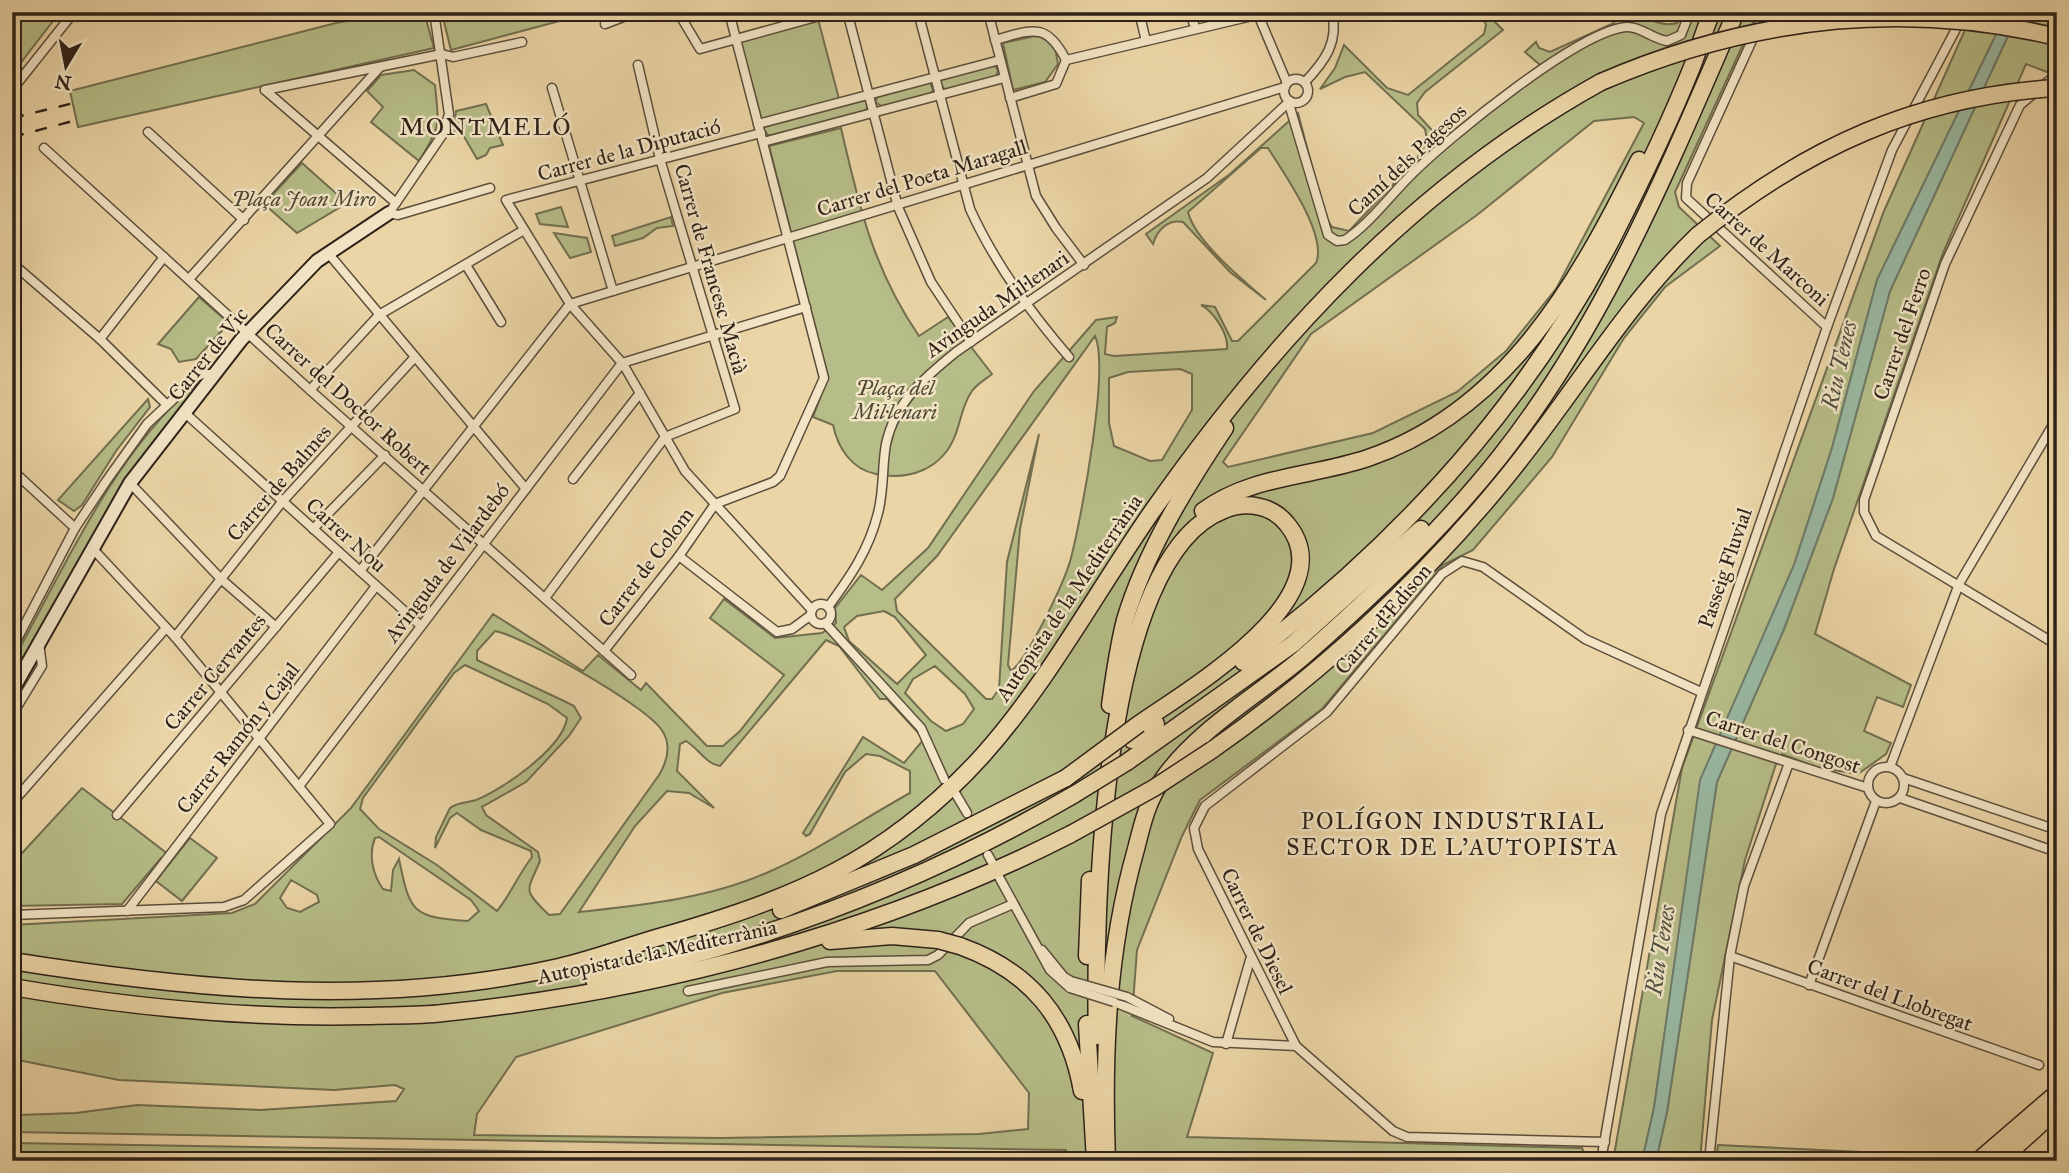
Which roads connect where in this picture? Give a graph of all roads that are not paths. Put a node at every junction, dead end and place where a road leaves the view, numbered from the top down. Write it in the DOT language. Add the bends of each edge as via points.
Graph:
graph roads {
  1 [pos="74,12"];
  2 [pos="433,12"];
  3 [pos="636,12"];
  4 [pos="678,12"];
  5 [pos="729,12"];
  6 [pos="834,12"];
  7 [pos="918,12"];
  8 [pos="988,12"];
  9 [pos="1139,12"];
  10 [pos="1189,12"];
  11 [pos="1269,12"];
  12 [pos="1332,12"];
  13 [pos="1690,12"];
  14 [pos="1713,12"];
  15 [pos="1736,12"];
  16 [pos="1765,12"];
  17 [pos="1965,12"];
  18 [pos="1258,13"];
  19 [pos="849,19"];
  20 [pos="605,24"];
  21 [pos="1196,29"];
  22 [pos="1704,30"];
  23 [pos="2057,37"];
  24 [pos="735,38"];
  25 [pos="995,40"];
  26 [pos="1146,41"];
  27 [pos="522,42"];
  28 [pos="442,54"];
  29 [pos="1000,60"];
  30 [pos="1066,60"];
  31 [pos="638,65"];
  32 [pos="380,67"];
  33 [pos="2057,74"];
  34 [pos="934,76"];
  35 [pos="1004,78"];
  36 [pos="1305,82"];
  37 [pos="1286,85"];
  38 [pos="552,88"];
  39 [pos="2057,88"];
  40 [pos="12,90"];
  41 [pos="869,94"];
  42 [pos="939,96"];
  43 [pos="1010,98"];
  44 [pos="1289,103"];
  45 [pos="874,113"];
  46 [pos="148,132"];
  47 [pos="761,133"];
  48 [pos="319,138"];
  49 [pos="44,148"];
  50 [pos="660,159"];
  51 [pos="1027,165"];
  52 [pos="580,181"];
  53 [pos="962,184"];
  54 [pos="489,188"];
  55 [pos="898,204"];
  56 [pos="392,208"];
  57 [pos="244,220"];
  58 [pos="524,230"];
  59 [pos="788,237"];
  60 [pos="1384,239"];
  61 [pos="328,253"];
  62 [pos="164,257"];
  63 [pos="12,263"];
  64 [pos="1084,264"];
  65 [pos="466,265"];
  66 [pos="692,267"];
  67 [pos="189,279"];
  68 [pos="613,291"];
  69 [pos="1027,303"];
  70 [pos="570,304"];
  71 [pos="806,307"];
  72 [pos="379,315"];
  73 [pos="501,322"];
  74 [pos="1587,323"];
  75 [pos="1827,327"];
  76 [pos="247,332"];
  77 [pos="712,335"];
  78 [pos="100,339"];
  79 [pos="971,342"];
  80 [pos="1069,356"];
  81 [pos="415,357"];
  82 [pos="622,363"];
  83 [pos="215,374"];
  84 [pos="310,390"];
  85 [pos="639,393"];
  86 [pos="166,404"];
  87 [pos="185,413"];
  88 [pos="2057,418"];
  89 [pos="352,426"];
  90 [pos="475,428"];
  91 [pos="666,437"];
  92 [pos="385,455"];
  93 [pos="12,470"];
  94 [pos="573,478"];
  95 [pos="130,483"];
  96 [pos="526,489"];
  97 [pos="425,491"];
  98 [pos="282,502"];
  99 [pos="715,504"];
  100 [pos="75,528"];
  101 [pos="313,529"];
  102 [pos="484,543"];
  103 [pos="93,549"];
  104 [pos="339,552"];
  105 [pos="679,556"];
  106 [pos="360,571"];
  107 [pos="221,579"];
  108 [pos="1959,584"];
  109 [pos="376,586"];
  110 [pos="545,598"];
  111 [pos="828,607"];
  112 [pos="811,612"];
  113 [pos="825,623"];
  114 [pos="421,626"];
  115 [pos="275,627"];
  116 [pos="166,628"];
  117 [pos="175,637"];
  118 [pos="39,643"];
  119 [pos="2057,645"];
  120 [pos="12,649"];
  121 [pos="604,651"];
  122 [pos="1119,652"];
  123 [pos="631,674"];
  124 [pos="12,691"];
  125 [pos="221,692"];
  126 [pos="1701,692"];
  127 [pos="12,715"];
  128 [pos="1688,730"];
  129 [pos="260,738"];
  130 [pos="1788,763"];
  131 [pos="1890,767"];
  132 [pos="1066,778"];
  133 [pos="1903,778"];
  134 [pos="944,779"];
  135 [pos="300,785"];
  136 [pos="1868,788"];
  137 [pos="954,791"];
  138 [pos="1900,797"];
  139 [pos="1876,801"];
  140 [pos="12,803"];
  141 [pos="967,813"];
  142 [pos="117,815"];
  143 [pos="1194,828"];
  144 [pos="2057,830"];
  145 [pos="2057,852"];
  146 [pos="988,855"];
  147 [pos="993,866"];
  148 [pos="999,877"];
  149 [pos="1013,904"];
  150 [pos="127,911"];
  151 [pos="12,915"];
  152 [pos="759,953"];
  153 [pos="1730,956"];
  154 [pos="1250,960"];
  155 [pos="12,961"];
  156 [pos="562,967"];
  157 [pos="1070,984"];
  158 [pos="1810,985"];
  159 [pos="12,987"];
  160 [pos="688,991"];
  161 [pos="339,1016"];
  162 [pos="1180,1027"];
  163 [pos="1226,1044"];
  164 [pos="1296,1046"];
  165 [pos="2039,1065"];
  166 [pos="2057,1093"];
  167 [pos="2057,1109"];
  168 [pos="2057,1124"];
  169 [pos="1605,1142"];
  170 [pos="1093,1161"];
  171 [pos="1107,1161"];
  172 [pos="1601,1161"];
  173 [pos="1709,1161"];
  174 [pos="1978,1161"];
  175 [pos="2000,1161"];
  176 [pos="2008,1161"];
  1 -- 40 [label="street"];
  2 -- 28 [label="street"];
  3 -- 20 [label="street"];
  4 -- 24 [label="street" via="699,49"];
  5 -- 24 [label="street"];
  6 -- 24 [label="street"];
  7 -- 34 [label="street"];
  8 -- 25 [label="street"];
  9 -- 26 [label="street"];
  10 -- 21 [label="street"];
  11 -- 18 [label="street"];
  12 -- 36 [label="street" via="1336,27 1332,43 1323,63"];
  13 -- 44 [label="street, Camí dels Pagesos" via="1681,35 1667,41 1630,27 1616,29 1544,68 1448,140 1345,240 1328,235"];
  14 -- 22 [label="highway"];
  15 -- 74 [label="highway" via="1661,183"];
  16 -- 75 [label="street, Carrer de Marconi" via="1687,183 1686,198"];
  17 -- 75 [label="street, Passeig Fluvial" via="1892,150"];
  18 -- 21 [label="street"];
  18 -- 37 [label="street"];
  19 -- 41 [label="street"];
  21 -- 26 [label="street"];
  22 -- 122 [label="highway" via="1579,272 1522,354 1452,417 1412,440 1345,465 1247,487 1198,515 1155,566"];
  22 -- 132 [label="highway, bridge" via="1638,188 1597,268 1543,355 1485,434 1415,513 1325,596 1245,661 1132,740"];
  23 -- 60 [label="highway, Autopista de la Mediterrània, bridge" via="1928,18 1828,19 1701,44 1601,82 1491,150"];
  24 -- 47 [label="street"];
  25 -- 29 [label="street"];
  25 -- 30 [label="street" via="1032,30 1047,33"];
  26 -- 30 [label="street"];
  27 -- 28 [label="street" via="453,57"];
  28 -- 32 [label="street"];
  28 -- 56 [label="street" via="449,114 443,134"];
  29 -- 34 [label="street"];
  29 -- 35 [label="street"];
  30 -- 43 [label="street" via="1056,84"];
  31 -- 50 [label="street, Carrer de Francesc Macià"];
  32 -- 48 [label="street"];
  32 -- 48 [label="street" via="265,90"];
  33 -- 108 [label="street, Carrer del Ferro" via="2020,105 1945,264 1864,500 1864,512 1876,536"];
  34 -- 41 [label="street"];
  34 -- 42 [label="street"];
  35 -- 42 [label="street"];
  35 -- 43 [label="street"];
  36 -- 37 [label="street" via="1297,78"];
  36 -- 44 [label="street" via="1306,100"];
  37 -- 44 [label="street"];
  37 -- 51 [label="street, Carrer del Poeta Maragall"];
  38 -- 52 [label="street"];
  39 -- 152 [label="highway, Autopista de la Mediterrània, bridge" via="1976,98 1914,113 1857,134 1784,171 1698,234 1631,308 1505,479 1465,525 1318,668 1212,750 1144,794 981,877 917,903"];
  41 -- 45 [label="street"];
  41 -- 47 [label="street"];
  42 -- 45 [label="street"];
  42 -- 53 [label="street"];
  43 -- 51 [label="street"];
  44 -- 64 [label="street, Avinguda Mil·lenari" via="1208,178"];
  45 -- 47 [label="street"];
  45 -- 55 [label="street"];
  46 -- 57 [label="street"];
  47 -- 50 [label="street, Carrer de la Diputació"];
  47 -- 59 [label="street"];
  48 -- 56 [label="street"];
  48 -- 57 [label="street"];
  49 -- 62 [label="street, Carrer del Doctor Robert"];
  50 -- 52 [label="street, Carrer de la Diputació"];
  50 -- 66 [label="street, Carrer de Francesc Macià"];
  51 -- 53 [label="street, Carrer del Poeta Maragall"];
  51 -- 64 [label="street" via="1036,196"];
  52 -- 58 [label="street, Carrer de la Diputació" via="506,200"];
  52 -- 68 [label="street"];
  53 -- 55 [label="street, Carrer del Poeta Maragall"];
  53 -- 69 [label="street" via="983,237"];
  54 -- 56 [label="street, Carrer de Vic" via="398,215"];
  55 -- 59 [label="street, Carrer del Poeta Maragall"];
  55 -- 79 [label="street" via="931,282"];
  56 -- 61 [label="street, Carrer de Vic"];
  57 -- 67 [label="street"];
  58 -- 65 [label="street"];
  58 -- 70 [label="street"];
  59 -- 66 [label="street, Carrer del Poeta Maragall"];
  59 -- 71 [label="street"];
  60 -- 122 [label="highway" via="1263,376 1220,436 1148,566 1125,620"];
  60 -- 156 [label="highway, Autopista de la Mediterrània" via="1322,300 1239,394 1150,515 1006,727 938,798 851,865 787,897"];
  61 -- 72 [label="street"];
  61 -- 76 [label="street, Carrer de Vic"];
  62 -- 67 [label="street, Carrer del Doctor Robert"];
  62 -- 78 [label="street"];
  63 -- 78 [label="street"];
  64 -- 69 [label="street, Avinguda Mil·lenari"];
  65 -- 72 [label="street"];
  65 -- 73 [label="street"];
  66 -- 68 [label="street, Carrer del Poeta Maragall"];
  66 -- 77 [label="street, Carrer de Francesc Macià"];
  67 -- 76 [label="street, Carrer del Doctor Robert"];
  68 -- 70 [label="street, Carrer del Poeta Maragall"];
  69 -- 79 [label="street, Avinguda Mil·lenari"];
  69 -- 80 [label="street"];
  70 -- 82 [label="street"];
  70 -- 90 [label="street"];
  71 -- 77 [label="street"];
  71 -- 99 [label="street" via="824,378 780,476"];
  72 -- 81 [label="street"];
  72 -- 84 [label="street"];
  74 -- 161 [label="highway, bridge" via="1491,452 1404,547 1326,617 1253,676 1128,762 996,838 822,912 645,968 511,996"];
  74 -- 171 [label="highway" via="1556,380 1475,488 1303,657 1189,750 1155,792 1126,887 1111,980 1105,1054"];
  75 -- 126 [label="street, Passeig Fluvial"];
  76 -- 83 [label="street, Carrer de Vic"];
  76 -- 84 [label="street, Carrer del Doctor Robert"];
  77 -- 82 [label="street"];
  77 -- 91 [label="street, Carrer de Francesc Macià" via="735,410"];
  78 -- 86 [label="street"];
  79 -- 111 [label="street, Avinguda Mil·lenari" via="921,380 899,409 886,443 879,512 865,552"];
  81 -- 89 [label="street, Carrer de Balmes"];
  81 -- 90 [label="street"];
  82 -- 85 [label="street"];
  82 -- 96 [label="street, Avinguda de Vilardebó"];
  83 -- 86 [label="street" via="202,373"];
  83 -- 87 [label="street, Carrer de Vic"];
  84 -- 89 [label="street, Carrer del Doctor Robert"];
  85 -- 91 [label="street"];
  85 -- 94 [label="street"];
  86 -- 100 [label="street"];
  87 -- 95 [label="street, Carrer de Vic"];
  87 -- 98 [label="street, Carrer Nou"];
  88 -- 108 [label="street"];
  89 -- 92 [label="street, Carrer del Doctor Robert"];
  89 -- 98 [label="street, Carrer de Balmes"];
  90 -- 96 [label="street"];
  90 -- 97 [label="street"];
  91 -- 99 [label="street" via="685,471"];
  91 -- 110 [label="street"];
  92 -- 97 [label="street, Carrer del Doctor Robert"];
  92 -- 101 [label="street"];
  93 -- 100 [label="street"];
  95 -- 103 [label="street, Carrer de Vic"];
  95 -- 107 [label="street"];
  96 -- 102 [label="street, Avinguda de Vilardebó"];
  97 -- 102 [label="street, Carrer del Doctor Robert"];
  97 -- 106 [label="street"];
  98 -- 101 [label="street, Carrer Nou"];
  98 -- 107 [label="street, Carrer de Balmes"];
  99 -- 105 [label="street, Carrer de Colom"];
  99 -- 112 [label="street"];
  100 -- 120 [label="street"];
  101 -- 104 [label="street, Carrer Nou"];
  102 -- 110 [label="street, Carrer del Doctor Robert"];
  102 -- 114 [label="street, Avinguda de Vilardebó"];
  103 -- 116 [label="street"];
  103 -- 118 [label="street, Carrer de Vic"];
  104 -- 106 [label="street, Carrer Nou"];
  104 -- 115 [label="street, Carrer Cervantes"];
  105 -- 112 [label="street" via="777,632 792,629"];
  105 -- 121 [label="street, Carrer de Colom"];
  106 -- 109 [label="street, Carrer Nou"];
  107 -- 115 [label="street"];
  107 -- 117 [label="street, Carrer de Balmes"];
  108 -- 119 [label="street, Carrer del Ferro"];
  108 -- 131 [label="street"];
  109 -- 114 [label="street, Carrer Nou"];
  109 -- 129 [label="street, Carrer Ramón y Cajal"];
  110 -- 121 [label="street, Carrer del Doctor Robert"];
  111 -- 112 [label="street" via="819,604"];
  111 -- 113 [label="street" via="830,618"];
  112 -- 113 [label="street" via="816,623"];
  113 -- 134 [label="street" via="921,728"];
  114 -- 135 [label="street, Avinguda de Vilardebó"];
  115 -- 125 [label="street, Carrer Cervantes"];
  116 -- 117 [label="street"];
  116 -- 140 [label="street"];
  117 -- 125 [label="street"];
  118 -- 124 [label="street, Carrer de Vic"];
  118 -- 127 [label="street, Carrer de Vic" via="43,666"];
  121 -- 123 [label="street, Carrer del Doctor Robert"];
  122 -- 170 [label="highway" via="1096,808 1088,921"];
  125 -- 129 [label="street"];
  125 -- 142 [label="street, Carrer Cervantes"];
  126 -- 128 [label="street, Passeig Fluvial"];
  126 -- 143 [label="street, Carrer d'Edison" via="1585,639 1483,567 1462,561 1442,574 1327,712 1205,806"];
  128 -- 130 [label="street, Carrer del Congost"];
  128 -- 169 [label="street, Passeig Fluvial" via="1661,814"];
  129 -- 135 [label="street"];
  129 -- 150 [label="street, Carrer Ramón y Cajal"];
  130 -- 136 [label="street, Carrer del Congost"];
  130 -- 153 [label="street" via="1744,886"];
  131 -- 133 [label="street"];
  131 -- 136 [label="street" via="1874,772"];
  132 -- 156 [label="highway" via="914,855 780,910 639,954"];
  132 -- 171 [label="highway, bridge" via="1139,724 1245,648 1269,624 1289,597 1299,569 1300,547 1276,513 1255,506 1233,507 1197,526 1150,594 1130,653 1119,714 1101,875 1097,1012"];
  133 -- 138 [label="street"];
  133 -- 144 [label="street"];
  135 -- 150 [label="street" via="330,824 244,900 224,907"];
  136 -- 139 [label="street"];
  137 -- 141 [label="street"];
  138 -- 139 [label="street" via="1889,803"];
  138 -- 145 [label="street"];
  139 -- 158 [label="street"];
  143 -- 154 [label="street, Carrer de Diesel" via="1198,849"];
  146 -- 147 [label="street"];
  148 -- 149 [label="street"];
  149 -- 157 [label="street" via="1033,940"];
  149 -- 160 [label="street" via="969,923 928,960 827,962"];
  150 -- 151 [label="street"];
  152 -- 161 [label="highway, Autopista de la Mediterrània" via="641,981 512,1004 440,1014"];
  152 -- 170 [label="highway, bridge" via="863,937 938,940 991,959 1036,992 1066,1033 1082,1088"];
  153 -- 158 [label="street, Carrer del Llobregat"];
  153 -- 173 [label="street"];
  154 -- 163 [label="street"];
  154 -- 164 [label="street, Carrer de Diesel"];
  155 -- 156 [label="highway, Autopista de la Mediterrània" via="183,985 308,992 465,984"];
  157 -- 162 [label="street, bridge"];
  157 -- 162 [label="street, bridge" via="1126,997"];
  158 -- 165 [label="street, Carrer del Llobregat"];
  159 -- 161 [label="highway, Autopista de la Mediterrània" via="222,1013"];
  162 -- 163 [label="street"];
  163 -- 164 [label="street"];
  164 -- 169 [label="street" via="1393,1131 1407,1137"];
  166 -- 174 [label="highway"];
  167 -- 175 [label="highway"];
  168 -- 176 [label="highway"];
  169 -- 172 [label="street, Passeig Fluvial"];
}
